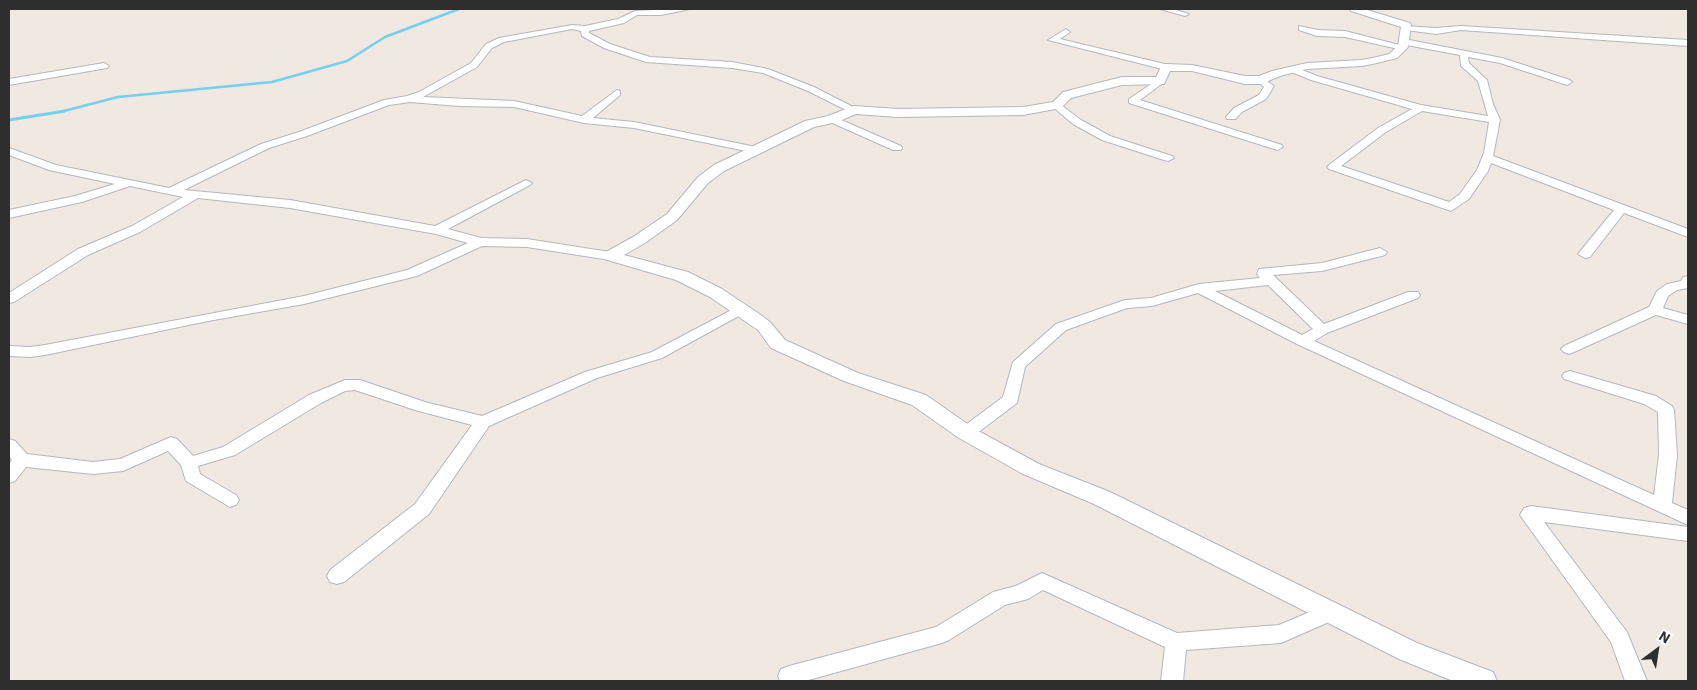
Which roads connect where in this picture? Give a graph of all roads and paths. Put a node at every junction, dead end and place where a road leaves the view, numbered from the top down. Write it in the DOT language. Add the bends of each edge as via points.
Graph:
graph roads {
  1 [pos="686,9"];
  2 [pos="1164,9"];
  3 [pos="1355,9"];
  4 [pos="1185,14"];
  5 [pos="1302,28"];
  6 [pos="585,29"];
  7 [pos="1066,32"];
  8 [pos="1404,39"];
  9 [pos="1688,43"];
  10 [pos="1464,55"];
  11 [pos="104,66"];
  12 [pos="1292,69"];
  13 [pos="1163,74"];
  14 [pos="1261,80"];
  15 [pos="9,82"];
  16 [pos="1567,82"];
  17 [pos="617,94"];
  18 [pos="409,99"];
  19 [pos="1057,106"];
  20 [pos="1420,108"];
  21 [pos="854,110"];
  22 [pos="1231,117"];
  23 [pos="584,120"];
  24 [pos="832,120"];
  25 [pos="1495,120"];
  26 [pos="1278,147"];
  27 [pos="897,148"];
  28 [pos="756,150"];
  29 [pos="9,151"];
  30 [pos="1168,158"];
  31 [pos="1487,158"];
  32 [pos="130,183"];
  33 [pos="526,184"];
  34 [pos="170,192"];
  35 [pos="194,195"];
  36 [pos="1622,208"];
  37 [pos="9,214"];
  38 [pos="437,230"];
  39 [pos="1688,233"];
  40 [pos="480,242"];
  41 [pos="1380,252"];
  42 [pos="1585,254"];
  43 [pos="610,256"];
  44 [pos="1688,280"];
  45 [pos="1272,281"];
  46 [pos="1199,288"];
  47 [pos="1413,295"];
  48 [pos="9,300"];
  49 [pos="741,309"];
  50 [pos="1655,310"];
  51 [pos="1688,320"];
  52 [pos="1322,330"];
  53 [pos="1302,341"];
  54 [pos="1569,348"];
  55 [pos="9,351"];
  56 [pos="1570,376"];
  57 [pos="483,422"];
  58 [pos="966,432"];
  59 [pos="9,445"];
  60 [pos="22,460"];
  61 [pos="189,463"];
  62 [pos="9,477"];
  63 [pos="230,500"];
  64 [pos="1662,506"];
  65 [pos="1688,518"];
  66 [pos="1688,534"];
  67 [pos="337,576"];
  68 [pos="1331,612"];
  69 [pos="1176,642"];
  70 [pos="789,676"];
  71 [pos="1172,681"];
  72 [pos="1483,681"];
  73 [pos="1636,681"];
  1 -- 6 [label="street" via="635,14 621,21"];
  2 -- 4 [label="street"];
  3 -- 8 [label="street" via="1403,24"];
  5 -- 8 [label="street"];
  6 -- 18 [label="street" via="572,27 493,43 480,54 474,65"];
  6 -- 21 [label="street" via="586,34 607,46 648,60 732,65 765,71"];
  7 -- 13 [label="street" via="1052,40"];
  8 -- 9 [label="street" via="1436,30 1461,28"];
  8 -- 10 [label="street"];
  8 -- 12 [label="street" via="1393,56 1362,63"];
  10 -- 16 [label="street" via="1525,67"];
  10 -- 25 [label="street" via="1464,64 1482,80"];
  11 -- 15 [label="street"];
  12 -- 14 [label="street"];
  12 -- 20 [label="street"];
  13 -- 14 [label="street" via="1192,68 1245,80"];
  13 -- 19 [label="street" via="1067,95"];
  13 -- 26 [label="street" via="1132,101"];
  14 -- 22 [label="street" via="1269,86 1263,97"];
  17 -- 23 [label="street"];
  18 -- 23 [label="street" via="514,104"];
  18 -- 34 [label="street" via="387,102 265,146"];
  19 -- 21 [label="street" via="979,113"];
  19 -- 30 [label="street" via="1106,138"];
  20 -- 25 [label="street"];
  20 -- 31 [label="street" via="1382,130 1333,166 1451,208 1465,196"];
  21 -- 24 [label="street"];
  23 -- 28 [label="street" via="634,126"];
  24 -- 27 [label="street"];
  24 -- 28 [label="street" via="810,124"];
  25 -- 31 [label="street"];
  28 -- 43 [label="street" via="711,173 672,217"];
  29 -- 32 [label="street" via="53,168"];
  31 -- 36 [label="street"];
  32 -- 34 [label="street"];
  32 -- 37 [label="street" via="78,199"];
  33 -- 38 [label="street"];
  34 -- 35 [label="street"];
  35 -- 38 [label="street" via="323,209"];
  35 -- 48 [label="street" via="136,229 82,252"];
  36 -- 39 [label="street"];
  36 -- 42 [label="street"];
  38 -- 40 [label="street"];
  40 -- 43 [label="street" via="527,243"];
  40 -- 55 [label="street" via="412,273 304,300 45,350"];
  41 -- 45 [label="street" via="1322,267 1264,272"];
  43 -- 49 [label="street" via="682,276"];
  44 -- 50 [label="street" via="1686,284 1672,287 1662,294"];
  45 -- 46 [label="street"];
  45 -- 52 [label="street"];
  46 -- 53 [label="street"];
  46 -- 58 [label="street" via="1152,302 1125,304 1061,327 1018,365 1011,399"];
  47 -- 52 [label="street"];
  49 -- 57 [label="street" via="657,355 591,374"];
  49 -- 58 [label="street" via="764,326 778,344 851,377 919,400"];
  50 -- 51 [label="street"];
  50 -- 54 [label="street"];
  52 -- 53 [label="street"];
  53 -- 64 [label="street"];
  56 -- 64 [label="street" via="1650,400 1666,410 1668,455"];
  57 -- 61 [label="street" via="354,384 345,385 230,451"];
  57 -- 67 [label="street" via="422,509"];
  58 -- 68 [label="street" via="1030,469 1102,498"];
  59 -- 60 [label="street"];
  60 -- 61 [label="street" via="93,468 123,464 171,443"];
  60 -- 62 [label="street"];
  61 -- 63 [label="street" via="192,477"];
  64 -- 65 [label="street"];
  66 -- 73 [label="street" via="1529,515 1620,638"];
  68 -- 69 [label="street" via="1281,634"];
  68 -- 72 [label="street" via="1408,650"];
  69 -- 70 [label="street" via="1042,581 1021,593 1000,598 942,634"];
  69 -- 71 [label="street"];
}
